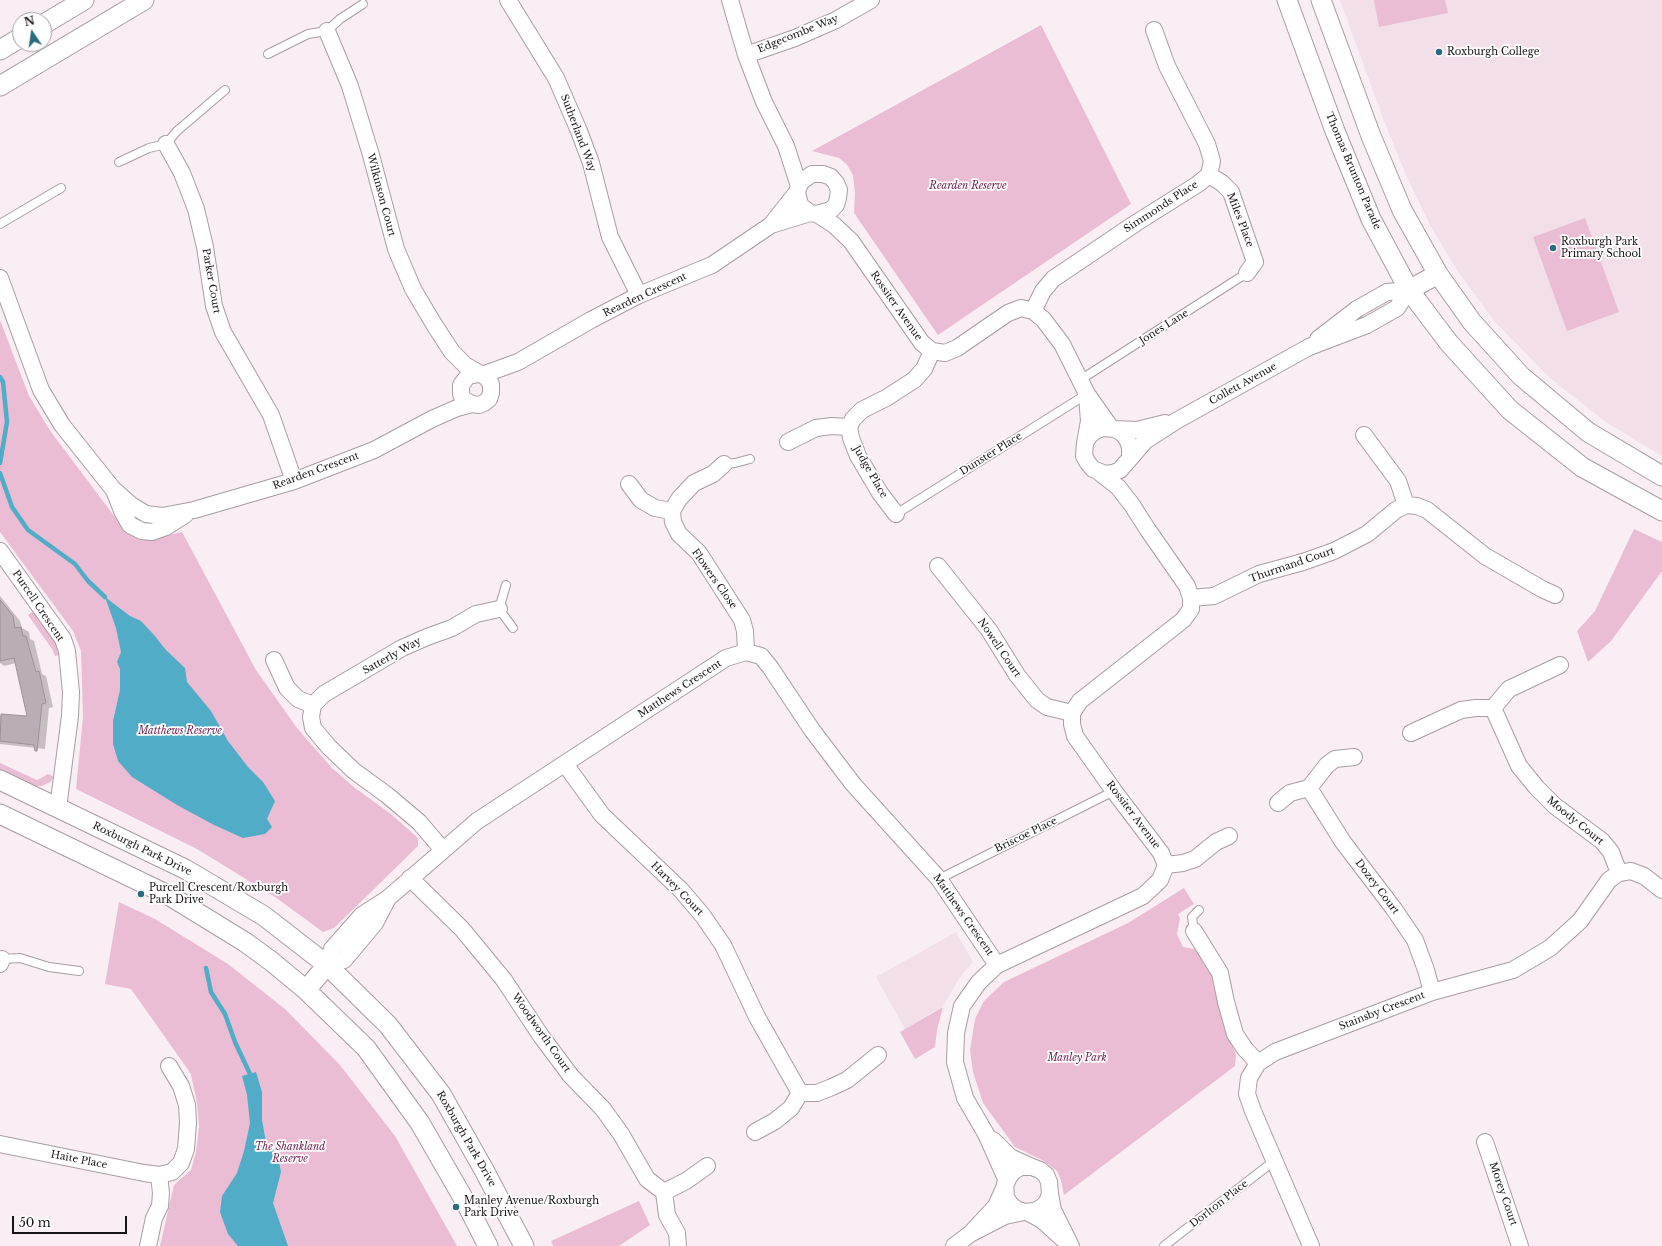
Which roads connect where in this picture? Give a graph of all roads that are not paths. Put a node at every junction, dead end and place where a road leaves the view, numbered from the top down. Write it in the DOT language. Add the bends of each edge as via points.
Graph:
graph roads {
  1 [pos="84,0"];
  2 [pos="144,0"];
  3 [pos="508,0"];
  4 [pos="730,0"];
  5 [pos="871,0"];
  6 [pos="1287,0"];
  7 [pos="1322,0"];
  8 [pos="363,4"];
  9 [pos="52,19"];
  10 [pos="1154,30"];
  11 [pos="327,31"];
  12 [pos="12,43"];
  13 [pos="0,50"];
  14 [pos="268,54"];
  15 [pos="746,55"];
  16 [pos="0,86"];
  17 [pos="225,90"];
  18 [pos="166,144"];
  19 [pos="786,146"];
  20 [pos="119,162"];
  21 [pos="823,174"];
  22 [pos="1209,174"];
  23 [pos="61,188"];
  24 [pos="798,189"];
  25 [pos="838,198"];
  26 [pos="814,214"];
  27 [pos="0,224"];
  28 [pos="771,225"];
  29 [pos="851,241"];
  30 [pos="1395,264"];
  31 [pos="1247,274"];
  32 [pos="1438,274"];
  33 [pos="0,278"];
  34 [pos="1409,290"];
  35 [pos="1387,292"];
  36 [pos="639,295"];
  37 [pos="1397,308"];
  38 [pos="1033,311"];
  39 [pos="1425,311"];
  40 [pos="1309,347"];
  41 [pos="932,351"];
  42 [pos="452,352"];
  43 [pos="518,362"];
  44 [pos="480,374"];
  45 [pos="461,387"];
  46 [pos="1084,387"];
  47 [pos="491,393"];
  48 [pos="472,404"];
  49 [pos="432,419"];
  50 [pos="1176,421"];
  51 [pos="849,428"];
  52 [pos="1113,429"];
  53 [pos="1364,435"];
  54 [pos="788,442"];
  55 [pos="1085,444"];
  56 [pos="750,459"];
  57 [pos="1129,459"];
  58 [pos="724,464"];
  59 [pos="1100,473"];
  60 [pos="1662,476"];
  61 [pos="294,481"];
  62 [pos="629,484"];
  63 [pos="1132,505"];
  64 [pos="1406,505"];
  65 [pos="1657,509"];
  66 [pos="672,511"];
  67 [pos="896,514"];
  68 [pos="0,551"];
  69 [pos="938,566"];
  70 [pos="506,585"];
  71 [pos="1555,594"];
  72 [pos="1191,598"];
  73 [pos="499,609"];
  74 [pos="513,628"];
  75 [pos="746,652"];
  76 [pos="274,660"];
  77 [pos="1560,665"];
  78 [pos="313,705"];
  79 [pos="1494,708"];
  80 [pos="1072,713"];
  81 [pos="1411,733"];
  82 [pos="1354,757"];
  83 [pos="565,764"];
  84 [pos="0,780"];
  85 [pos="1309,788"];
  86 [pos="1114,791"];
  87 [pos="1278,803"];
  88 [pos="58,808"];
  89 [pos="0,814"];
  90 [pos="1229,836"];
  91 [pos="443,850"];
  92 [pos="1166,866"];
  93 [pos="1619,873"];
  94 [pos="410,878"];
  95 [pos="939,879"];
  96 [pos="1662,890"];
  97 [pos="1199,910"];
  98 [pos="1194,931"];
  99 [pos="334,958"];
  100 [pos="1,959"];
  101 [pos="997,965"];
  102 [pos="79,971"];
  103 [pos="306,990"];
  104 [pos="1432,992"];
  105 [pos="878,1055"];
  106 [pos="1258,1063"];
  107 [pos="169,1066"];
  108 [pos="800,1093"];
  109 [pos="755,1132"];
  110 [pos="986,1134"];
  111 [pos="1485,1142"];
  112 [pos="0,1144"];
  113 [pos="1274,1161"];
  114 [pos="707,1166"];
  115 [pos="1032,1167"];
  116 [pos="159,1175"];
  117 [pos="1006,1182"];
  118 [pos="664,1192"];
  119 [pos="1050,1194"];
  120 [pos="1025,1212"];
  121 [pos="970,1234"];
  122 [pos="148,1246"];
  123 [pos="488,1246"];
  124 [pos="524,1246"];
  125 [pos="678,1246"];
  126 [pos="954,1246"];
  127 [pos="1070,1246"];
  128 [pos="1164,1246"];
  129 [pos="1311,1246"];
  130 [pos="1520,1246"];
  1 -- 9 [label="street"];
  2 -- 16 [label="street"];
  3 -- 36 [label="street, Sutherland Way" via="558,84 579,131 591,163 610,237"];
  4 -- 15 [label="street"];
  5 -- 15 [label="street, Edgecombe Way" via="836,20"];
  6 -- 30 [label="street, Thomas Brunton Parade" via="1359,190"];
  7 -- 32 [label="street" via="1371,136 1399,204"];
  8 -- 11 [label="lane"];
  10 -- 22 [label="street, Simmonds Place" via="1167,66 1207,144 1212,161"];
  11 -- 14 [label="lane" via="308,34"];
  11 -- 42 [label="street, Wilkinson Court" via="350,86 396,249 413,289"];
  12 -- 13 [label="street"];
  15 -- 19 [label="street" via="764,102"];
  17 -- 18 [label="lane" via="177,131"];
  18 -- 20 [label="lane" via="149,148"];
  18 -- 61 [label="street, Parker Court" via="182,173 196,210 205,247 214,306 223,332 271,415"];
  19 -- 21 [label="street"];
  19 -- 24 [label="street"];
  21 -- 24 [label="street" via="812,174 802,181"];
  21 -- 25 [label="street" via="831,177 836,183 839,190"];
  22 -- 31 [label="street, Miles Place" via="1231,192 1255,262"];
  22 -- 38 [label="street, Simmonds Place" via="1198,184 1053,279 1043,291"];
  23 -- 27 [label="lane"];
  24 -- 26 [label="street" via="800,205"];
  24 -- 28 [label="street, Rearden Crescent"];
  25 -- 26 [label="street" via="831,210"];
  25 -- 29 [label="street, Rossiter Avenue" via="841,217"];
  26 -- 28 [label="street, Rearden Crescent"];
  26 -- 29 [label="street, Rossiter Avenue" via="834,225"];
  28 -- 36 [label="street, Rearden Crescent" via="712,265"];
  29 -- 41 [label="street, Rossiter Avenue" via="922,343"];
  30 -- 34 [label="street, Thomas Brunton Parade"];
  30 -- 35 [label="street"];
  31 -- 46 [label="lane, Jones Lane"];
  32 -- 34 [label="street, Collett Avenue"];
  32 -- 60 [label="street" via="1472,322 1522,376 1588,432"];
  33 -- 61 [label="street, Rearden Crescent" via="41,390 62,425 113,488 122,513 130,525 142,531 152,532 166,527 194,510"];
  34 -- 35 [label="street, Collett Avenue"];
  34 -- 37 [label="street, Collett Avenue"];
  34 -- 39 [label="street, Thomas Brunton Parade"];
  35 -- 40 [label="street, Collett Avenue" via="1358,308"];
  36 -- 43 [label="street, Rearden Crescent"];
  37 -- 39 [label="street"];
  37 -- 40 [label="street, Collett Avenue" via="1367,325"];
  38 -- 41 [label="street" via="1021,308 1008,313 957,348 945,353"];
  38 -- 46 [label="street" via="1043,319 1062,344"];
  39 -- 65 [label="street, Thomas Brunton Parade" via="1448,343 1510,410 1582,467"];
  40 -- 50 [label="street, Collett Avenue"];
  41 -- 51 [label="street" via="924,369 914,380 862,410 853,419"];
  42 -- 44 [label="street, Wilkinson Court" via="465,365"];
  42 -- 45 [label="street, Wilkinson Court"];
  43 -- 44 [label="street, Rearden Crescent" via="497,371"];
  43 -- 47 [label="street, Rearden Crescent"];
  44 -- 45 [label="street" via="468,376"];
  44 -- 47 [label="street" via="489,380"];
  45 -- 48 [label="street" via="464,399"];
  45 -- 49 [label="street, Rearden Crescent" via="452,400"];
  46 -- 52 [label="street"];
  46 -- 55 [label="street" via="1089,421"];
  46 -- 67 [label="lane, Dunster Place"];
  47 -- 48 [label="street" via="484,403"];
  48 -- 49 [label="street, Rearden Crescent"];
  49 -- 61 [label="street, Rearden Crescent" via="374,450"];
  50 -- 52 [label="street, Collett Avenue" via="1137,430"];
  50 -- 57 [label="street, Collett Avenue" via="1144,441"];
  51 -- 54 [label="street" via="816,428"];
  51 -- 67 [label="street, Judge Place" via="858,456"];
  52 -- 55 [label="street" via="1103,428 1095,431"];
  52 -- 57 [label="street" via="1122,433 1128,440"];
  53 -- 64 [label="street" via="1398,481"];
  55 -- 59 [label="street" via="1084,456 1093,469"];
  56 -- 58 [label="lane"];
  57 -- 59 [label="street" via="1126,465 1116,472"];
  57 -- 63 [label="street" via="1128,482"];
  58 -- 66 [label="street" via="713,474 694,483"];
  59 -- 63 [label="street" via="1118,487"];
  62 -- 66 [label="street" via="641,500 655,508"];
  63 -- 72 [label="street" via="1187,586"];
  64 -- 71 [label="street" via="1427,510 1485,556"];
  64 -- 72 [label="street, Thurmand Court" via="1367,534 1334,551 1259,574 1214,596"];
  66 -- 75 [label="street, Flowers Close" via="673,522 679,534 698,553 742,620"];
  68 -- 88 [label="street, Purcell Crescent" via="62,639 67,651 71,692 70,716"];
  69 -- 80 [label="street, Nowell Court" via="989,630 1037,700 1047,707"];
  70 -- 73 [label="lane"];
  72 -- 80 [label="street" via="1191,609 1183,620 1080,701"];
  73 -- 74 [label="lane"];
  73 -- 78 [label="street, Satterly Way" via="476,614 452,628 402,648 324,694"];
  75 -- 83 [label="street, Matthews Crescent" via="726,658"];
  75 -- 95 [label="street, Matthews Crescent" via="760,656 770,667 812,730 853,784"];
  76 -- 78 [label="street" via="287,688 298,699"];
  77 -- 79 [label="street" via="1509,689"];
  78 -- 91 [label="street" via="313,728 329,747 354,772 419,822"];
  79 -- 81 [label="street" via="1461,710"];
  79 -- 93 [label="street, Moody Court" via="1519,766 1555,806 1602,841 1611,852"];
  80 -- 86 [label="street, Rossiter Avenue" via="1075,736"];
  82 -- 85 [label="street" via="1335,759"];
  83 -- 91 [label="street, Matthews Crescent" via="477,821"];
  83 -- 108 [label="street, Harvey Court" via="602,815 704,916 723,945 757,1016"];
  84 -- 88 [label="street, Roxburgh Park Drive"];
  85 -- 87 [label="street" via="1290,793"];
  85 -- 104 [label="street, Dozey Court" via="1343,842 1415,940"];
  86 -- 92 [label="street, Rossiter Avenue" via="1161,853"];
  86 -- 95 [label="lane, Briscoe Place"];
  88 -- 99 [label="street, Roxburgh Park Drive" via="185,869 264,916 311,952"];
  89 -- 103 [label="street" via="170,896 246,942"];
  90 -- 92 [label="street" via="1216,842 1196,859"];
  91 -- 94 [label="street, Matthews Crescent"];
  92 -- 101 [label="street" via="1160,880 1143,896"];
  93 -- 96 [label="street" via="1631,871 1644,876"];
  93 -- 104 [label="street, Stainsby Crescent" via="1609,880 1580,921 1550,948 1513,970"];
  94 -- 99 [label="street, Matthews Crescent" via="387,899 362,915"];
  94 -- 118 [label="street, Woodworth Court" via="462,929 504,980 571,1076 621,1134 647,1179"];
  95 -- 101 [label="street, Matthews Crescent"];
  97 -- 98 [label="lane" via="1192,917"];
  98 -- 106 [label="street" via="1220,973 1235,1034"];
  99 -- 103 [label="street, Matthews Crescent"];
  99 -- 124 [label="street, Roxburgh Park Drive" via="343,981 388,1026 441,1094"];
  100 -- 102 [label="lane" via="20,958 49,967"];
  101 -- 110 [label="street" via="979,982 962,1006 956,1033 955,1062 965,1098"];
  103 -- 123 [label="street" via="366,1048 420,1123"];
  104 -- 106 [label="street, Stainsby Crescent" via="1275,1052"];
  105 -- 108 [label="street" via="847,1080 817,1093"];
  106 -- 113 [label="street, Stainsby Crescent" via="1249,1078 1247,1094"];
  107 -- 116 [label="street" via="181,1086 187,1105 186,1149 181,1163 172,1172"];
  108 -- 109 [label="street" via="791,1108"];
  110 -- 115 [label="street" via="1010,1157"];
  110 -- 117 [label="street"];
  111 -- 130 [label="street, Morey Court"];
  112 -- 116 [label="street, Haite Place"];
  113 -- 128 [label="lane, Dorlton Place"];
  113 -- 129 [label="street, Stainsby Crescent"];
  114 -- 118 [label="street"];
  115 -- 117 [label="street" via="1021,1167 1014,1171"];
  115 -- 119 [label="street" via="1046,1175"];
  116 -- 122 [label="street" via="162,1192 160,1206 154,1218"];
  117 -- 120 [label="street" via="1006,1197 1010,1204"];
  117 -- 121 [label="street" via="996,1206"];
  118 -- 125 [label="street" via="667,1215 677,1233"];
  119 -- 120 [label="street" via="1042,1207"];
  119 -- 127 [label="street" via="1053,1210"];
  120 -- 121 [label="street" via="1005,1216"];
  120 -- 127 [label="street" via="1042,1220"];
  121 -- 126 [label="street"];
}
